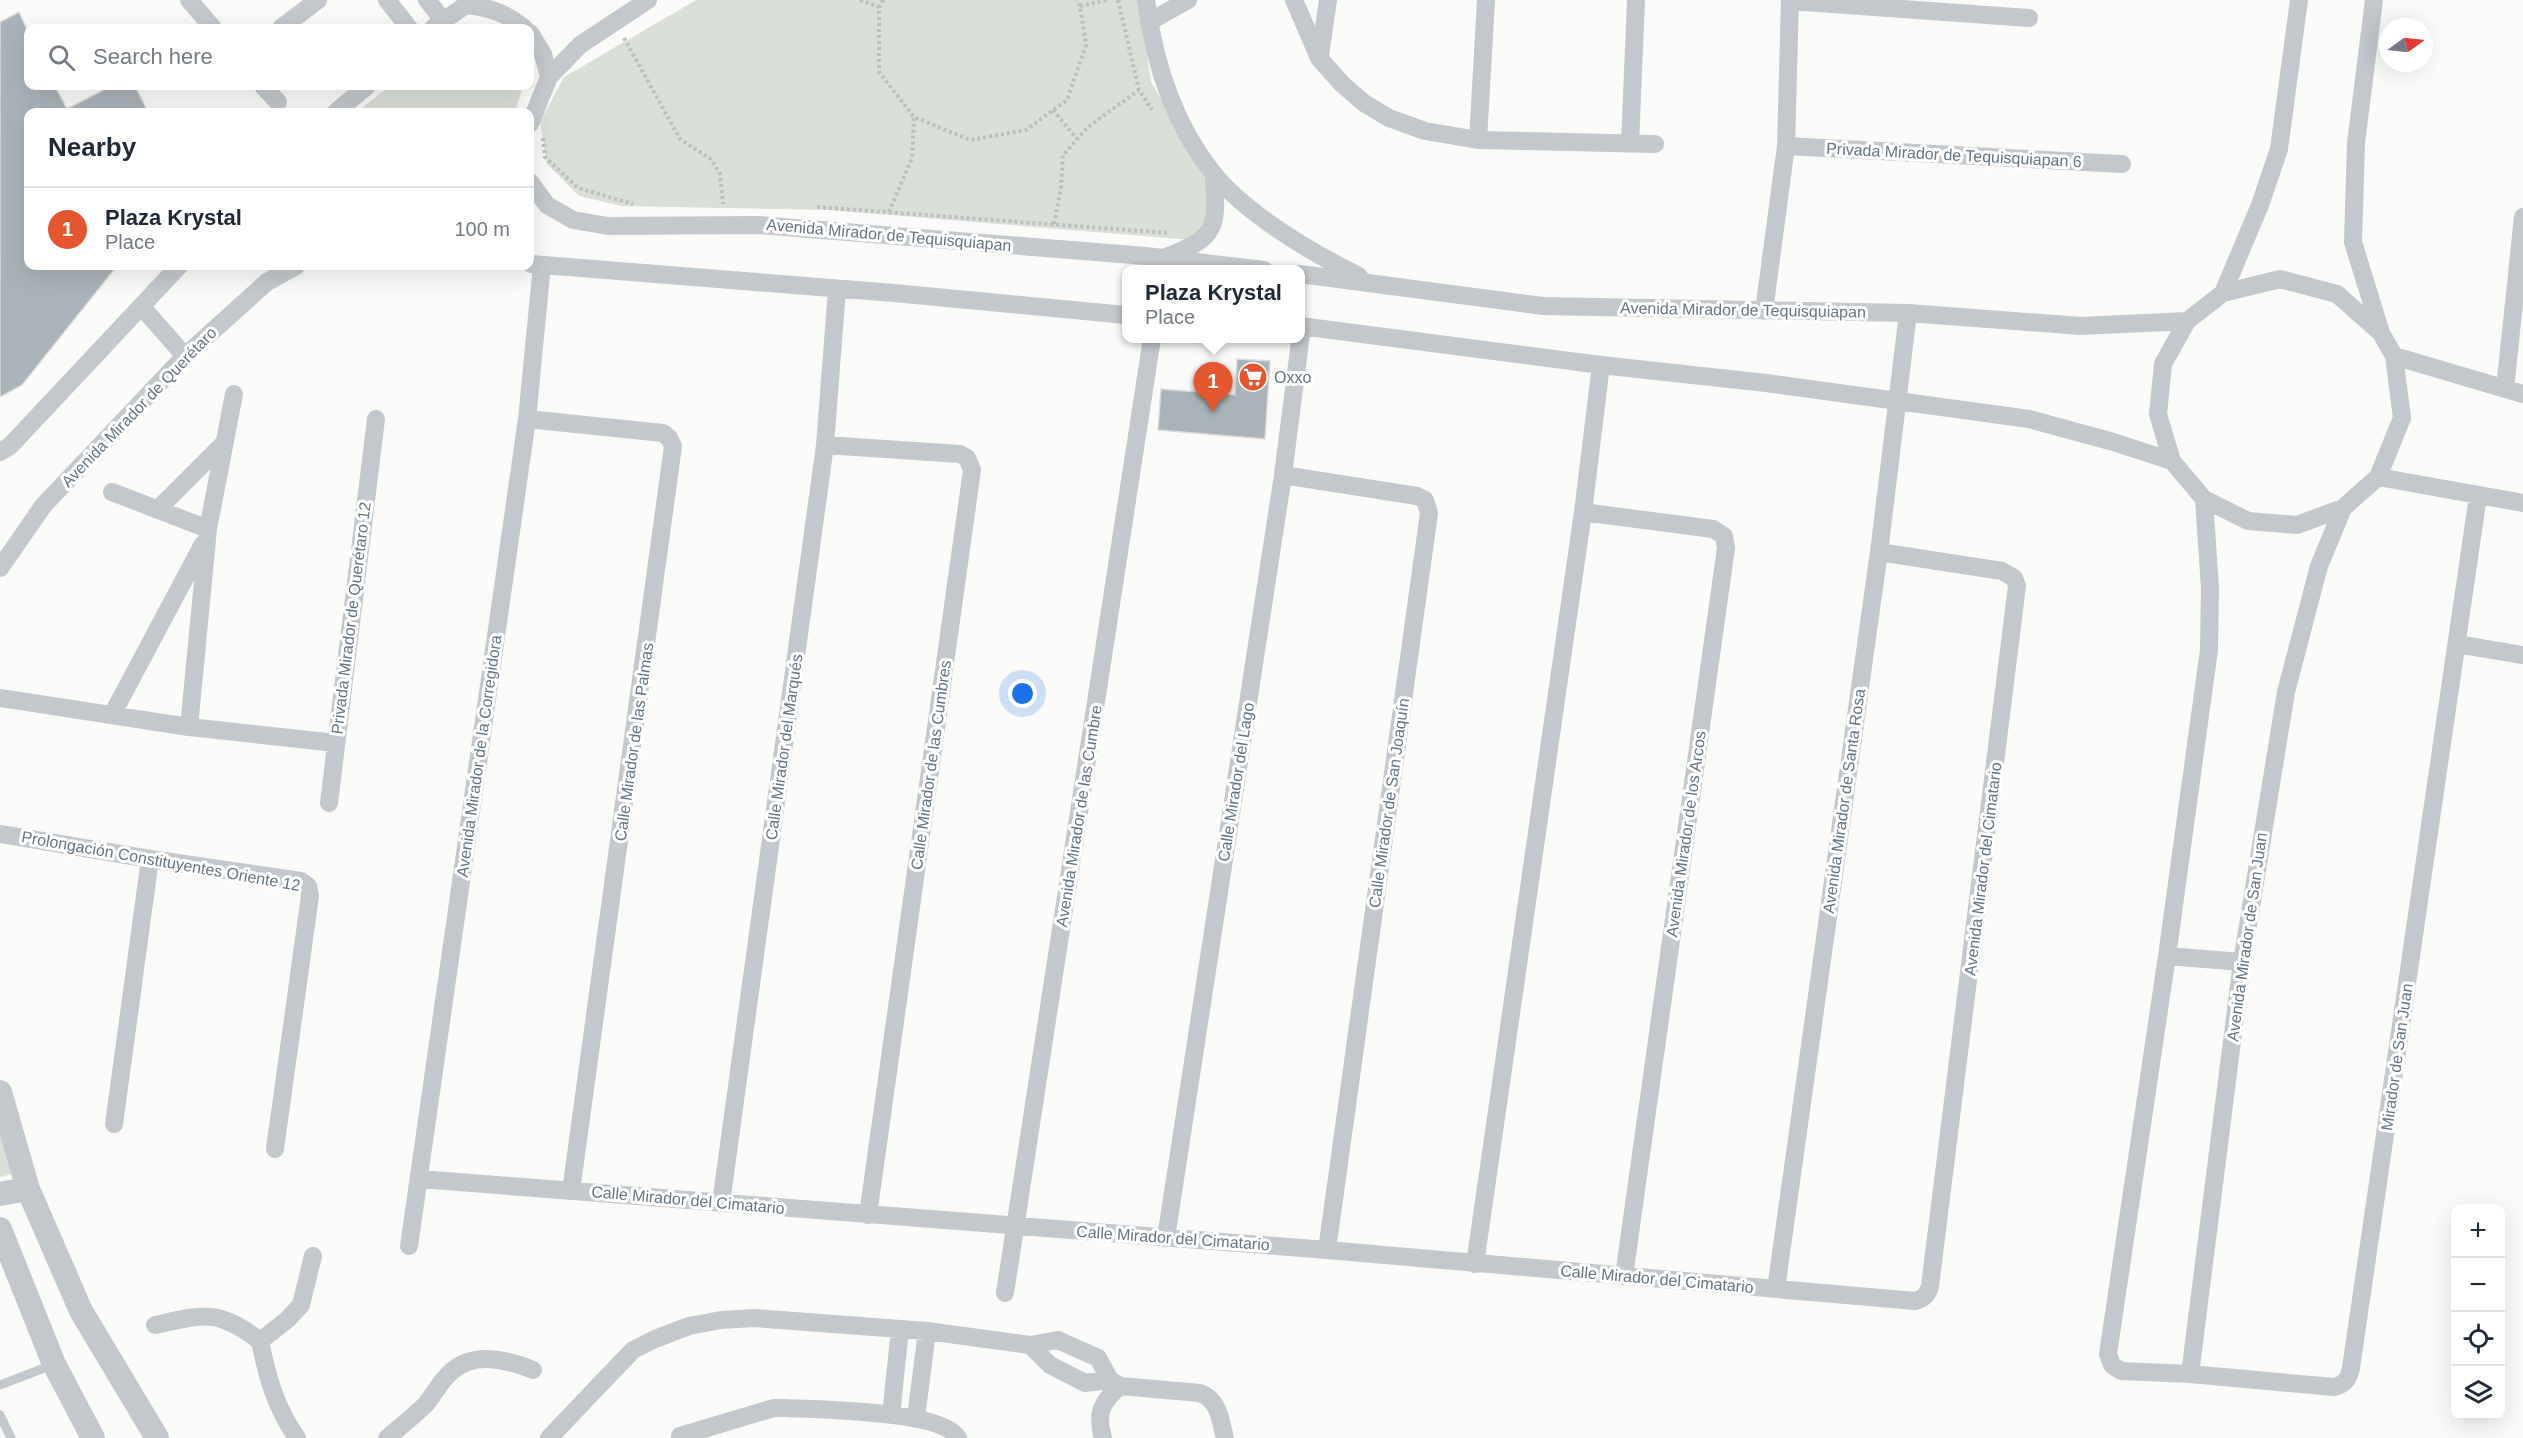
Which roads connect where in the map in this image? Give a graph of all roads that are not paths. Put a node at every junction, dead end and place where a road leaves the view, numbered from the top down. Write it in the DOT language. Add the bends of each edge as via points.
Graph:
graph roads {
  1 [pos="189,0"];
  2 [pos="318,0"];
  3 [pos="387,0"];
  4 [pos="427,0"];
  5 [pos="648,0"];
  6 [pos="1146,0"];
  7 [pos="1188,0"];
  8 [pos="1294,0"];
  9 [pos="1328,0"];
  10 [pos="1486,0"];
  11 [pos="1636,0"];
  12 [pos="2299,0"];
  13 [pos="2374,0"];
  14 [pos="1790,1"];
  15 [pos="469,3"];
  16 [pos="2029,18"];
  17 [pos="1149,22"];
  18 [pos="210,24"];
  19 [pos="286,24"];
  20 [pos="406,24"];
  21 [pos="438,24"];
  22 [pos="519,24"];
  23 [pos="534,39"];
  24 [pos="1319,58"];
  25 [pos="549,77"];
  26 [pos="267,90"];
  27 [pos="362,90"];
  28 [pos="278,102"];
  29 [pos="341,108"];
  30 [pos="536,130"];
  31 [pos="1478,140"];
  32 [pos="1630,144"];
  33 [pos="1655,144"];
  34 [pos="1785,146"];
  35 [pos="2122,164"];
  36 [pos="1214,175"];
  37 [pos="534,187"];
  38 [pos="2523,217"];
  39 [pos="2521,248"];
  40 [pos="1163,264"];
  41 [pos="536,265"];
  42 [pos="1180,265"];
  43 [pos="175,270"];
  44 [pos="289,270"];
  45 [pos="1305,275"];
  46 [pos="1373,282"];
  47 [pos="837,289"];
  48 [pos="2223,293"];
  49 [pos="141,306"];
  50 [pos="1764,311"];
  51 [pos="1908,313"];
  52 [pos="1122,315"];
  53 [pos="2187,321"];
  54 [pos="1305,327"];
  55 [pos="2381,333"];
  56 [pos="1151,343"];
  57 [pos="1299,343"];
  58 [pos="185,356"];
  59 [pos="2394,356"];
  60 [pos="1601,365"];
  61 [pos="2505,389"];
  62 [pos="234,394"];
  63 [pos="2523,394"];
  64 [pos="1899,403"];
  65 [pos="376,419"];
  66 [pos="527,419"];
  67 [pos="222,445"];
  68 [pos="825,445"];
  69 [pos="0,452"];
  70 [pos="2172,461"];
  71 [pos="1283,476"];
  72 [pos="2378,477"];
  73 [pos="112,492"];
  74 [pos="2478,496"];
  75 [pos="2204,499"];
  76 [pos="2523,503"];
  77 [pos="2343,508"];
  78 [pos="157,510"];
  79 [pos="1583,512"];
  80 [pos="207,533"];
  81 [pos="1879,552"];
  82 [pos="0,568"];
  83 [pos="2457,644"];
  84 [pos="2523,655"];
  85 [pos="0,698"];
  86 [pos="112,715"];
  87 [pos="189,727"];
  88 [pos="336,743"];
  89 [pos="329,803"];
  90 [pos="0,834"];
  91 [pos="150,859"];
  92 [pos="2167,956"];
  93 [pos="2242,962"];
  94 [pos="0,1092"];
  95 [pos="114,1124"];
  96 [pos="275,1149"];
  97 [pos="420,1179"];
  98 [pos="28,1189"];
  99 [pos="571,1191"];
  100 [pos="0,1194"];
  101 [pos="721,1203"];
  102 [pos="868,1215"];
  103 [pos="1016,1226"];
  104 [pos="0,1228"];
  105 [pos="1166,1238"];
  106 [pos="409,1246"];
  107 [pos="1327,1250"];
  108 [pos="313,1256"];
  109 [pos="1475,1264"];
  110 [pos="1624,1276"];
  111 [pos="1776,1289"];
  112 [pos="1005,1293"];
  113 [pos="1924,1297"];
  114 [pos="155,1325"];
  115 [pos="900,1329"];
  116 [pos="927,1331"];
  117 [pos="260,1341"];
  118 [pos="1030,1345"];
  119 [pos="54,1364"];
  120 [pos="533,1370"];
  121 [pos="2190,1374"];
  122 [pos="1115,1383"];
  123 [pos="0,1385"];
  124 [pos="891,1414"];
  125 [pos="0,1415"];
  126 [pos="916,1418"];
  127 [pos="723,1431"];
  128 [pos="957,1435"];
  129 [pos="680,1436"];
  130 [pos="11,1438"];
  131 [pos="93,1438"];
  132 [pos="157,1438"];
  133 [pos="297,1438"];
  134 [pos="387,1438"];
  135 [pos="549,1438"];
  136 [pos="934,1438"];
  137 [pos="1102,1438"];
  138 [pos="1225,1438"];
  1 -- 18 [label="street"];
  2 -- 19 [label="street"];
  3 -- 20 [label="street"];
  4 -- 21 [label="street"];
  5 -- 25 [label="street" via="580,45"];
  6 -- 17 [label="street"];
  7 -- 17 [label="street"];
  8 -- 24 [label="street"];
  9 -- 24 [label="street"];
  10 -- 31 [label="street"];
  11 -- 32 [label="street"];
  12 -- 48 [label="street" via="2279,149"];
  13 -- 55 [label="street" via="2356,143 2353,242"];
  14 -- 16 [label="street"];
  14 -- 34 [label="street"];
  15 -- 21 [label="street"];
  15 -- 22 [label="street" via="488,7"];
  17 -- 36 [label="street" via="1172,103"];
  23 -- 25 [label="street"];
  24 -- 31 [label="street" via="1357,96 1389,118 1425,131"];
  25 -- 30 [label="street"];
  26 -- 28 [label="street"];
  27 -- 29 [label="street"];
  31 -- 32 [label="street"];
  32 -- 33 [label="street"];
  34 -- 35 [label="street, Privada Mirador de Tequisquiapan 6"];
  34 -- 50 [label="street"];
  36 -- 40 [label="street" via="1216,209 1208,235"];
  36 -- 46 [label="street" via="1288,236"];
  37 -- 40 [label="street, Avenida Mirador de Tequisquiapan" via="547,205 573,220 608,226 758,225"];
  38 -- 39 [label="street"];
  39 -- 61 [label="street"];
  40 -- 42 [label="street, Avenida Mirador de Tequisquiapan"];
  41 -- 47 [label="street"];
  41 -- 66 [label="street, Avenida Mirador de la Corregidora"];
  43 -- 49 [label="street"];
  44 -- 58 [label="street, Avenida Mirador de Querétaro" via="267,282"];
  45 -- 46 [label="street, Avenida Mirador de Tequisquiapan"];
  46 -- 50 [label="street, Avenida Mirador de Tequisquiapan" via="1543,306"];
  47 -- 52 [label="street"];
  47 -- 68 [label="street, Calle Mirador del Marqués"];
  48 -- 53 [label="street"];
  48 -- 55 [label="street" via="2280,279 2337,294"];
  49 -- 58 [label="street"];
  49 -- 69 [label="street" via="10,446"];
  50 -- 51 [label="street, Avenida Mirador de Tequisquiapan"];
  51 -- 53 [label="street, Avenida Mirador de Tequisquiapan" via="2081,326"];
  51 -- 64 [label="street, Avenida Mirador de Santa Rosa"];
  53 -- 70 [label="street" via="2163,364 2158,414"];
  54 -- 60 [label="street"];
  55 -- 59 [label="street"];
  56 -- 103 [label="street, Avenida Mirador de las Cumbre"];
  57 -- 71 [label="street, Calle Mirador del Lago"];
  58 -- 82 [label="street, Avenida Mirador de Querétaro" via="43,506"];
  59 -- 61 [label="street"];
  59 -- 72 [label="street" via="2402,418"];
  60 -- 64 [label="street" via="1766,383"];
  60 -- 79 [label="street"];
  61 -- 63 [label="street"];
  62 -- 67 [label="street"];
  64 -- 70 [label="street" via="2028,419"];
  64 -- 81 [label="street, Avenida Mirador de Santa Rosa"];
  65 -- 88 [label="street, Privada Mirador de Querétaro 12"];
  66 -- 97 [label="street, Avenida Mirador de la Corregidora"];
  66 -- 99 [label="street, Calle Mirador de las Palmas" via="663,433 673,446"];
  67 -- 78 [label="street"];
  67 -- 80 [label="street"];
  68 -- 101 [label="street, Calle Mirador del Marqués"];
  68 -- 102 [label="street, Calle Mirador de las Cumbres" via="960,454 967,458 972,470"];
  70 -- 75 [label="street"];
  71 -- 105 [label="street, Calle Mirador del Lago"];
  71 -- 107 [label="street, Calle Mirador de San Joaquín" via="1417,496 1425,500 1429,513"];
  72 -- 74 [label="street"];
  72 -- 77 [label="street"];
  73 -- 78 [label="street"];
  74 -- 76 [label="street"];
  74 -- 83 [label="street, Mirador de San Juan"];
  75 -- 77 [label="street" via="2248,521 2297,525"];
  75 -- 92 [label="street" via="2210,588 2209,650"];
  77 -- 93 [label="street, Avenida Mirador de San Juan" via="2319,566 2286,692"];
  78 -- 80 [label="street"];
  79 -- 109 [label="street"];
  79 -- 110 [label="street, Avenida Mirador de los Arcos" via="1713,529 1724,536 1726,548"];
  80 -- 86 [label="street"];
  80 -- 87 [label="street"];
  81 -- 111 [label="street, Avenida Mirador de Santa Rosa"];
  81 -- 113 [label="street, Avenida Mirador del Cimatario" via="2002,571 2014,578 2017,586 1930,1287"];
  83 -- 84 [label="street"];
  83 -- 121 [label="street, Mirador de San Juan" via="2350,1375 2342,1385 2334,1387"];
  85 -- 86 [label="street, Privada Mirador de Querétaro 12"];
  86 -- 87 [label="street, Privada Mirador de Querétaro 12"];
  87 -- 88 [label="street, Privada Mirador de Querétaro 12"];
  88 -- 89 [label="street"];
  90 -- 91 [label="street, Prolongación Constituyentes Oriente 12"];
  91 -- 95 [label="street"];
  91 -- 96 [label="street, Prolongación Constituyentes Oriente 12" via="301,881 308,886 310,896"];
  92 -- 93 [label="street"];
  92 -- 121 [label="street, Mirador de San Juan" via="2108,1354 2112,1365 2121,1371"];
  93 -- 121 [label="street, Avenida Mirador de San Juan"];
  94 -- 98 [label="street"];
  97 -- 99 [label="street, Calle Mirador del Cimatario"];
  97 -- 106 [label="street, Avenida Mirador de la Corregidora"];
  98 -- 100 [label="street"];
  98 -- 132 [label="street" via="81,1311"];
  99 -- 101 [label="street, Calle Mirador del Cimatario"];
  101 -- 102 [label="street, Calle Mirador del Cimatario"];
  102 -- 103 [label="street, Calle Mirador del Cimatario"];
  103 -- 105 [label="street, Calle Mirador del Cimatario"];
  103 -- 112 [label="street, Avenida Mirador de las Cumbre"];
  104 -- 119 [label="street"];
  105 -- 107 [label="street, Calle Mirador del Cimatario"];
  107 -- 109 [label="street, Calle Mirador del Cimatario"];
  108 -- 117 [label="street" via="301,1305"];
  109 -- 110 [label="street, Calle Mirador del Cimatario"];
  110 -- 111 [label="street, Calle Mirador del Cimatario"];
  111 -- 113 [label="street, Calle Mirador del Cimatario" via="1915,1301"];
  114 -- 117 [label="street" via="210,1315 239,1325"];
  115 -- 116 [label="street"];
  115 -- 124 [label="street"];
  115 -- 135 [label="street" via="754,1317 689,1326 633,1350"];
  116 -- 118 [label="street"];
  116 -- 126 [label="street"];
  117 -- 133 [label="street" via="276,1400"];
  118 -- 122 [label="street" via="1050,1365 1085,1383"];
  118 -- 122 [label="street" via="1058,1340 1081,1349 1098,1358"];
  119 -- 123 [label="lane"];
  119 -- 131 [label="street"];
  120 -- 134 [label="street" via="509,1360 488,1359 453,1369 427,1403"];
  122 -- 137 [label="street" via="1098,1416"];
  122 -- 138 [label="street" via="1210,1397"];
  124 -- 126 [label="street"];
  124 -- 127 [label="street" via="774,1408"];
  125 -- 130 [label="lane"];
  126 -- 128 [label="street" via="950,1428"];
  127 -- 129 [label="street"];
  128 -- 136 [label="street"];
}
